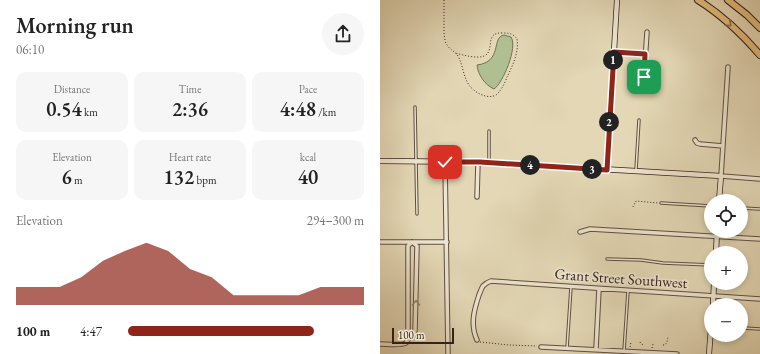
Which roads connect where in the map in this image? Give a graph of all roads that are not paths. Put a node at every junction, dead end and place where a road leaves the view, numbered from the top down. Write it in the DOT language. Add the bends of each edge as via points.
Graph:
graph roads {
  1 [pos="617,0"];
  2 [pos="698,0"];
  3 [pos="728,0"];
  4 [pos="760,28"];
  5 [pos="647,32"];
  6 [pos="614,52"];
  7 [pos="645,54"];
  8 [pos="760,56"];
  9 [pos="728,67"];
  10 [pos="644,77"];
  11 [pos="416,107"];
  12 [pos="639,120"];
  13 [pos="490,131"];
  14 [pos="694,140"];
  15 [pos="723,146"];
  16 [pos="380,161"];
  17 [pos="416,162"];
  18 [pos="445,162"];
  19 [pos="478,162"];
  20 [pos="488,163"];
  21 [pos="607,170"];
  22 [pos="636,172"];
  23 [pos="721,176"];
  24 [pos="760,179"];
  25 [pos="720,194"];
  26 [pos="477,197"];
  27 [pos="661,203"];
  28 [pos="704,206"];
  29 [pos="748,208"];
  30 [pos="760,209"];
  31 [pos="417,214"];
  32 [pos="580,232"];
  33 [pos="704,233"];
  34 [pos="748,238"];
  35 [pos="760,239"];
  36 [pos="380,242"];
  37 [pos="412,242"];
  38 [pos="447,242"];
  39 [pos="607,259"];
  40 [pos="704,265"];
  41 [pos="571,287"];
  42 [pos="599,289"];
  43 [pos="714,290"];
  44 [pos="628,291"];
  45 [pos="713,297"];
  46 [pos="760,299"];
  47 [pos="748,328"];
  48 [pos="760,329"];
  49 [pos="409,338"];
  50 [pos="476,340"];
  51 [pos="710,342"];
  52 [pos="380,344"];
  53 [pos="541,347"];
  54 [pos="567,348"];
  55 [pos="596,349"];
  56 [pos="624,351"];
  57 [pos="448,354"];
  58 [pos="677,354"];
  59 [pos="709,354"];
  1 -- 6 [label="street"];
  2 -- 8 [label="highway, one-way" via="728,23"];
  3 -- 4 [label="highway"];
  5 -- 7 [label="street"];
  6 -- 7 [label="street"];
  6 -- 21 [label="street"];
  7 -- 10 [label="street"];
  9 -- 15 [label="street"];
  11 -- 17 [label="lane"];
  12 -- 22 [label="lane"];
  13 -- 20 [label="lane"];
  14 -- 15 [label="street" via="700,144"];
  15 -- 23 [label="street"];
  16 -- 17 [label="street"];
  17 -- 18 [label="street"];
  17 -- 31 [label="lane"];
  18 -- 19 [label="street"];
  18 -- 38 [label="street"];
  19 -- 20 [label="street"];
  19 -- 26 [label="street"];
  20 -- 21 [label="street"];
  21 -- 22 [label="street"];
  22 -- 23 [label="street"];
  23 -- 24 [label="street"];
  23 -- 25 [label="street"];
  27 -- 28 [label="lane"];
  29 -- 30 [label="lane"];
  32 -- 33 [label="street" via="590,229"];
  34 -- 35 [label="street"];
  36 -- 37 [label="street"];
  37 -- 38 [label="street"];
  37 -- 49 [label="street" via="408,246"];
  49 -- 37 [label="street, one-way" via="415,335 416,331 416,246"];
  38 -- 57 [label="street"];
  39 -- 40 [label="lane"];
  41 -- 42 [label="street, Grant Street Southwest"];
  41 -- 50 [label="street, Grant Street Southwest" via="491,281 486,283 473,314"];
  41 -- 54 [label="lane"];
  42 -- 44 [label="street, Grant Street Southwest"];
  42 -- 55 [label="street"];
  43 -- 45 [label="street"];
  44 -- 45 [label="street, Grant Street Southwest"];
  44 -- 56 [label="lane"];
  45 -- 46 [label="street, Grant Street Southwest"];
  47 -- 48 [label="lane"];
  49 -- 52 [label="street" via="402,344"];
  51 -- 59 [label="street"];
  53 -- 54 [label="street"];
  54 -- 55 [label="street"];
  55 -- 56 [label="street"];
  56 -- 58 [label="street"];
}
